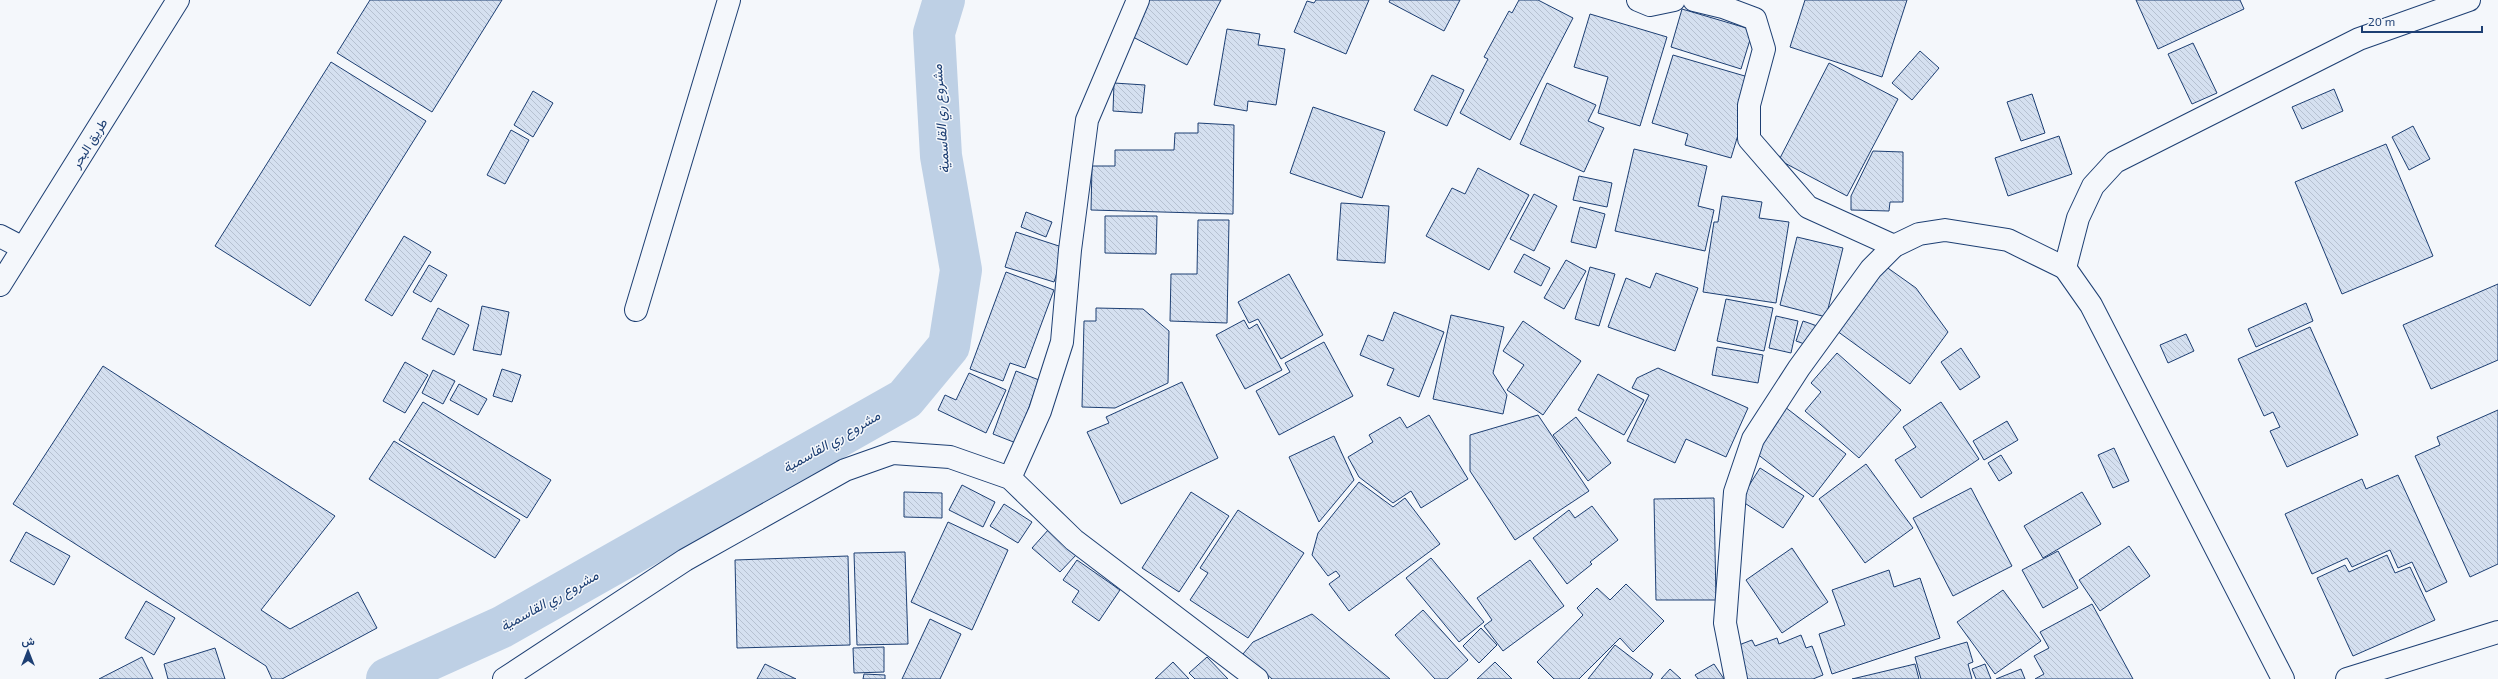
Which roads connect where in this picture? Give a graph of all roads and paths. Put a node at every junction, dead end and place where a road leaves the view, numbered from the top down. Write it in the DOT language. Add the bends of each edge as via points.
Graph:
graph roads {
  1 [pos="178,0"];
  2 [pos="729,0"];
  3 [pos="1138,0"];
  4 [pos="1638,0"];
  5 [pos="1674,0"];
  6 [pos="1694,0"];
  7 [pos="2470,0"];
  8 [pos="0,236"];
  9 [pos="1894,246"];
  10 [pos="23,248"];
  11 [pos="2065,268"];
  12 [pos="0,285"];
  13 [pos="636,310"];
  14 [pos="1010,478"];
  15 [pos="2498,632"];
  16 [pos="504,679"];
  17 [pos="1257,679"];
  18 [pos="1736,679"];
  19 [pos="2283,679"];
  20 [pos="2347,679"];
  1 -- 10 [label="main road, طريق البحر"];
  2 -- 13 [label="main road"];
  3 -- 14 [label="main road" via="1087,120 1070,250 1062,342 1040,411"];
  4 -- 5 [label="main road" via="1650,5"];
  6 -- 9 [label="main road" via="1755,19 1764,49 1749,106 1749,139 1808,207"];
  7 -- 11 [label="main road" via="2360,39 2116,162 2093,186 2078,218"];
  8 -- 10 [label="main road"];
  9 -- 11 [label="main road" via="1919,234 1945,230 2008,240"];
  9 -- 18 [label="main road" via="1872,269 1799,368 1753,439 1735,492 1725,623"];
  10 -- 12 [label="main road, طريق البحر"];
  11 -- 19 [label="main road" via="2091,305"];
  14 -- 16 [label="main road" via="950,457 893,453 845,470 685,560"];
  14 -- 17 [label="main road" via="1074,540"];
  15 -- 20 [label="main road"];
}
